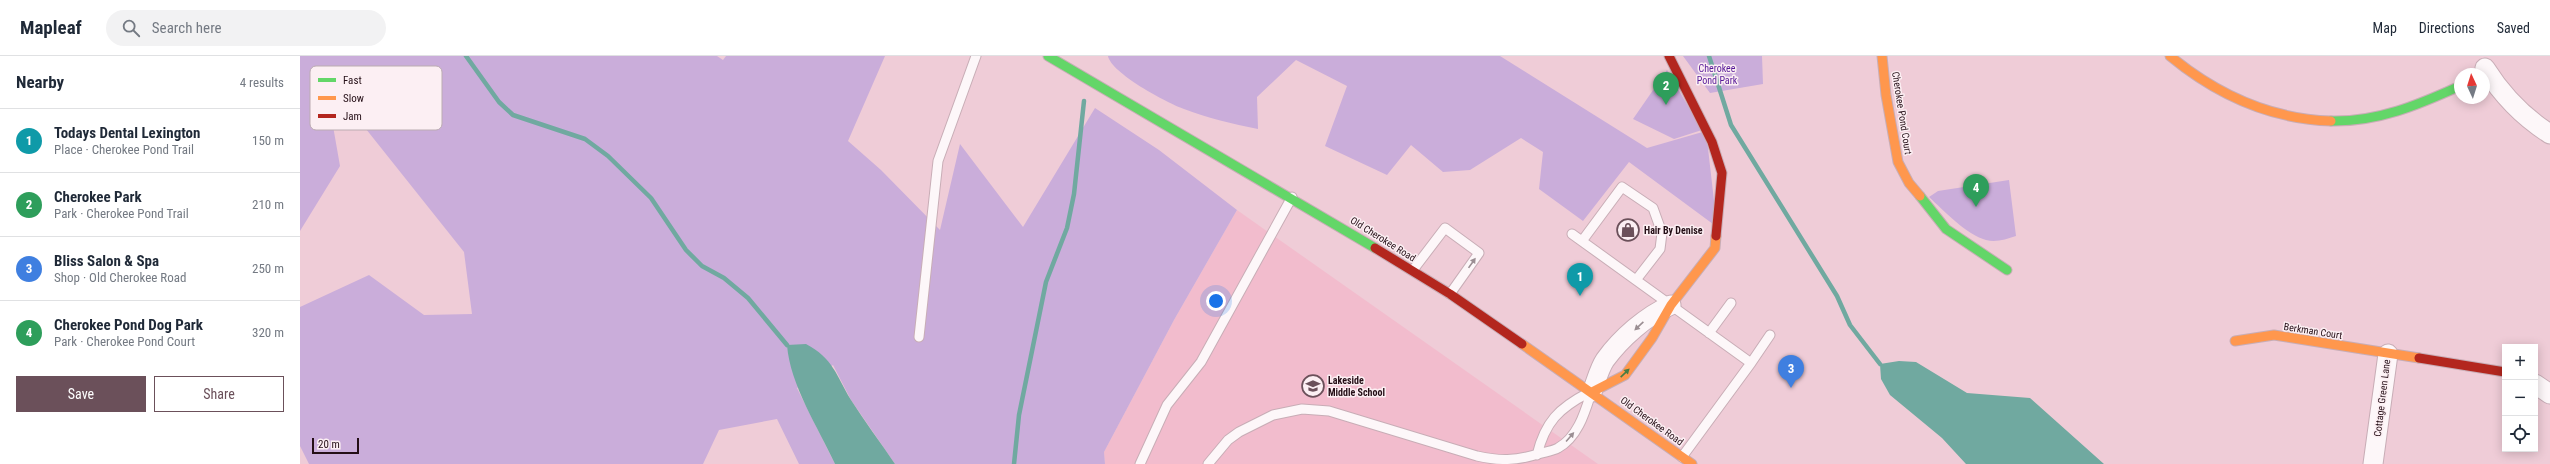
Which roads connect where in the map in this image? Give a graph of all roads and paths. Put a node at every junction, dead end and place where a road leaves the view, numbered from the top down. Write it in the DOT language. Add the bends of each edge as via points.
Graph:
graph roads {
  1 [pos="976,56"];
  2 [pos="1048,56"];
  3 [pos="1669,56"];
  4 [pos="1882,56"];
  5 [pos="2170,56"];
  6 [pos="2485,66"];
  7 [pos="2454,89"];
  8 [pos="2550,134"];
  9 [pos="1292,197"];
  10 [pos="1572,234"];
  11 [pos="1582,241"];
  12 [pos="2006,270"];
  13 [pos="1412,271"];
  14 [pos="1636,280"];
  15 [pos="1450,294"];
  16 [pos="1731,303"];
  17 [pos="1671,305"];
  18 [pos="1709,333"];
  19 [pos="1770,335"];
  20 [pos="919,338"];
  21 [pos="2235,341"];
  22 [pos="2388,354"];
  23 [pos="1750,364"];
  24 [pos="2502,372"];
  25 [pos="2538,386"];
  26 [pos="1592,392"];
  27 [pos="2550,394"];
  28 [pos="1537,455"];
  29 [pos="1682,457"];
  30 [pos="1140,464"];
  31 [pos="1208,464"];
  32 [pos="1692,464"];
  33 [pos="2374,464"];
  1 -- 20 [label="lane" via="938,161"];
  2 -- 9 [label="street, Old Cherokee Road"];
  3 -- 17 [label="street" via="1706,131 1722,173 1714,248"];
  4 -- 12 [label="street, Cherokee Pond Court" via="1898,162 1909,183 1946,229"];
  5 -- 7 [label="street" via="2186,70 2254,106 2319,120 2372,118 2405,110"];
  6 -- 8 [label="street" via="2496,86 2521,114"];
  9 -- 13 [label="street, Old Cherokee Road"];
  9 -- 30 [label="lane" via="1200,362 1167,405"];
  10 -- 11 [label="lane"];
  11 -- 14 [label="lane"];
  11 -- 14 [label="lane" via="1622,187 1653,208 1662,233 1660,249"];
  13 -- 15 [label="street, Old Cherokee Road"];
  15 -- 13 [label="lane, one-way" via="1479,253 1445,228"];
  14 -- 17 [label="lane"];
  15 -- 26 [label="street, Old Cherokee Road"];
  16 -- 18 [label="lane"];
  17 -- 18 [label="lane"];
  26 -- 17 [label="street, one-way" via="1625,375 1652,338"];
  17 -- 26 [label="street, one-way" via="1653,313 1616,347 1604,361"];
  18 -- 23 [label="lane"];
  19 -- 23 [label="lane"];
  21 -- 22 [label="street, Berkman Court" via="2274,335"];
  22 -- 24 [label="street, Cottage Green Lane"];
  22 -- 33 [label="street, Cottage Green Lane"];
  23 -- 29 [label="lane"];
  25 -- 27 [label="street"];
  26 -- 28 [label="lane" via="1565,405 1552,419 1540,439"];
  28 -- 26 [label="lane, one-way" via="1558,448 1571,437 1584,417"];
  26 -- 29 [label="street, Old Cherokee Road"];
  28 -- 31 [label="lane" via="1521,460 1497,460 1329,411 1302,409 1273,415 1239,432 1228,440"];
  29 -- 32 [label="street, Old Cherokee Road"];
}
